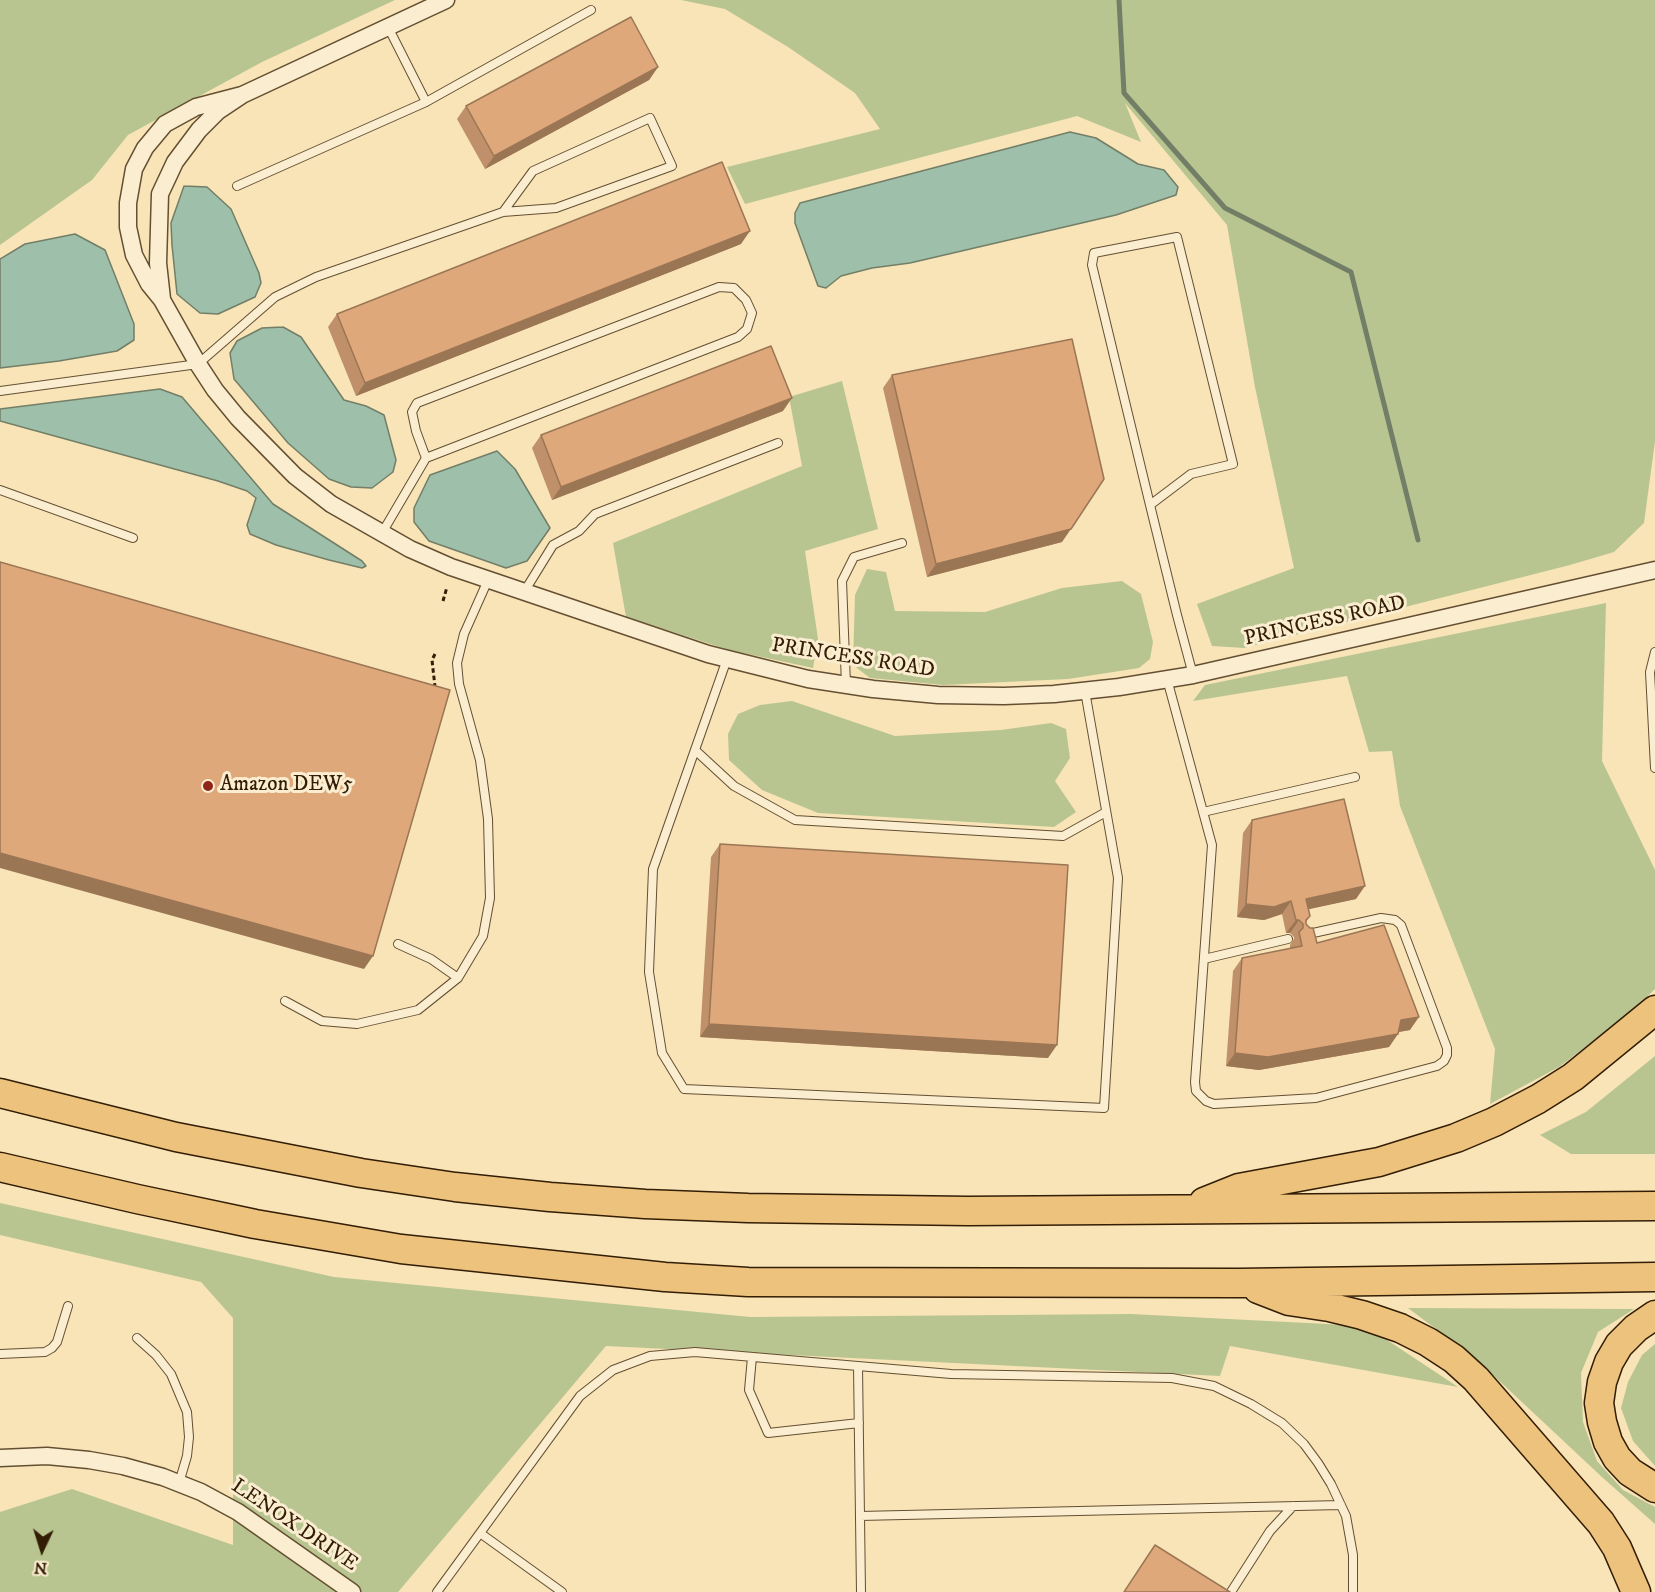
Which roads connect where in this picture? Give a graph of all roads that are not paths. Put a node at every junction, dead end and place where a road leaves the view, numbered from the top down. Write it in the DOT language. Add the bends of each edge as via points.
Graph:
graph roads {
  1 [pos="446,0"];
  2 [pos="591,10"];
  3 [pos="388,27"];
  4 [pos="242,95"];
  5 [pos="426,102"];
  6 [pos="237,186"];
  7 [pos="503,212"];
  8 [pos="162,300"];
  9 [pos="198,364"];
  10 [pos="0,391"];
  11 [pos="778,443"];
  12 [pos="426,458"];
  13 [pos="0,490"];
  14 [pos="1150,505"];
  15 [pos="381,534"];
  16 [pos="133,538"];
  17 [pos="902,543"];
  18 [pos="1655,570"];
  19 [pos="488,580"];
  20 [pos="524,592"];
  21 [pos="1655,652"];
  22 [pos="727,659"];
  23 [pos="1193,675"];
  24 [pos="1167,679"];
  25 [pos="846,685"];
  26 [pos="1086,691"];
  27 [pos="1654,748"];
  28 [pos="695,750"];
  29 [pos="1655,768"];
  30 [pos="1355,777"];
  31 [pos="1106,812"];
  32 [pos="1203,812"];
  33 [pos="1303,935"];
  34 [pos="1288,939"];
  35 [pos="398,945"];
  36 [pos="1204,959"];
  37 [pos="458,978"];
  38 [pos="285,1001"];
  39 [pos="1655,1010"];
  40 [pos="0,1093"];
  41 [pos="0,1167"];
  42 [pos="1655,1206"];
  43 [pos="1189,1208"];
  44 [pos="1655,1277"];
  45 [pos="1239,1282"];
  46 [pos="68,1306"];
  47 [pos="1655,1315"];
  48 [pos="137,1338"];
  49 [pos="0,1354"];
  50 [pos="752,1357"];
  51 [pos="858,1366"];
  52 [pos="859,1423"];
  53 [pos="0,1458"];
  54 [pos="179,1483"];
  55 [pos="1655,1488"];
  56 [pos="1341,1505"];
  57 [pos="1293,1506"];
  58 [pos="860,1516"];
  59 [pos="480,1533"];
  60 [pos="352,1592"];
  61 [pos="437,1592"];
  62 [pos="562,1592"];
  63 [pos="861,1592"];
  64 [pos="1231,1592"];
  65 [pos="1353,1592"];
  66 [pos="1636,1592"];
  1 -- 3 [label="street, PRINCESS ROAD"];
  2 -- 5 [label="lane"];
  3 -- 4 [label="street, PRINCESS ROAD"];
  3 -- 5 [label="lane"];
  4 -- 8 [label="street, PRINCESS ROAD" via="199,130 175,162 160,194 158,263"];
  4 -- 8 [label="street, PRINCESS ROAD" via="196,107 165,124 134,169 128,227 134,255"];
  5 -- 6 [label="lane"];
  7 -- 7 [label="lane" via="556,208 672,166 650,118 532,171"];
  7 -- 9 [label="lane" via="316,277 275,297"];
  8 -- 9 [label="street, PRINCESS ROAD"];
  9 -- 10 [label="lane"];
  9 -- 15 [label="street, PRINCESS ROAD" via="238,418 295,476 331,504"];
  11 -- 20 [label="lane" via="595,514 579,531 553,545"];
  12 -- 12 [label="lane" via="412,412 417,403 719,287 734,288 746,300 752,313 747,329 738,337"];
  12 -- 15 [label="lane"];
  13 -- 16 [label="lane"];
  14 -- 14 [label="lane" via="1092,265 1094,254 1177,237 1233,464 1191,474"];
  14 -- 23 [label="lane"];
  15 -- 19 [label="street, PRINCESS ROAD"];
  17 -- 25 [label="lane" via="854,557 842,581"];
  18 -- 23 [label="street, PRINCESS ROAD"];
  19 -- 20 [label="street, PRINCESS ROAD"];
  19 -- 37 [label="lane" via="464,634 457,663 488,819 490,898 483,936"];
  20 -- 22 [label="street, PRINCESS ROAD"];
  21 -- 27 [label="lane" via="1650,672"];
  22 -- 25 [label="street, PRINCESS ROAD"];
  22 -- 28 [label="lane"];
  23 -- 24 [label="street, PRINCESS ROAD"];
  24 -- 26 [label="street, PRINCESS ROAD"];
  24 -- 32 [label="lane"];
  25 -- 26 [label="street, PRINCESS ROAD" via="939,695"];
  26 -- 31 [label="lane"];
  27 -- 29 [label="lane"];
  28 -- 31 [label="lane" via="734,786 795,820 1063,836"];
  28 -- 31 [label="lane" via="653,869 650,961 662,1053 684,1089 1104,1108 1118,878"];
  30 -- 32 [label="lane"];
  32 -- 36 [label="lane" via="1212,845"];
  33 -- 36 [label="lane" via="1382,918 1401,925 1447,1048 1444,1061 1316,1098 1214,1104 1206,1101 1196,1091 1195,1082"];
  34 -- 36 [label="lane"];
  35 -- 37 [label="lane" via="431,959"];
  37 -- 38 [label="lane" via="418,1010 357,1024 322,1021"];
  39 -- 43 [label="highway" via="1563,1083 1494,1122 1379,1162 1239,1188"];
  40 -- 43 [label="highway" via="267,1156 396,1179 550,1197 748,1208"];
  41 -- 45 [label="highway" via="255,1224 401,1249 579,1269 748,1282"];
  42 -- 43 [label="highway"];
  44 -- 45 [label="highway"];
  45 -- 66 [label="highway" via="1289,1300 1371,1318 1428,1342 1454,1359 1476,1379 1601,1523"];
  46 -- 49 [label="lane" via="52,1348 45,1352"];
  47 -- 55 [label="highway" via="1619,1345 1602,1382 1599,1403 1608,1442 1617,1458"];
  48 -- 54 [label="lane" via="171,1374 187,1412 187,1456"];
  50 -- 51 [label="lane"];
  50 -- 52 [label="lane" via="749,1390 768,1433"];
  50 -- 59 [label="lane" via="695,1352 650,1356 613,1370 580,1396"];
  51 -- 52 [label="lane"];
  51 -- 56 [label="lane" via="951,1374 1172,1378 1214,1386 1282,1423 1318,1463"];
  52 -- 58 [label="lane"];
  53 -- 54 [label="street, LENOX DRIVE" via="47,1456 88,1460"];
  54 -- 60 [label="street, LENOX DRIVE" via="238,1512"];
  56 -- 57 [label="lane"];
  56 -- 65 [label="lane" via="1353,1555"];
  57 -- 58 [label="lane"];
  57 -- 64 [label="lane" via="1270,1531"];
  58 -- 63 [label="lane"];
  59 -- 61 [label="lane"];
  59 -- 62 [label="lane"];
}
